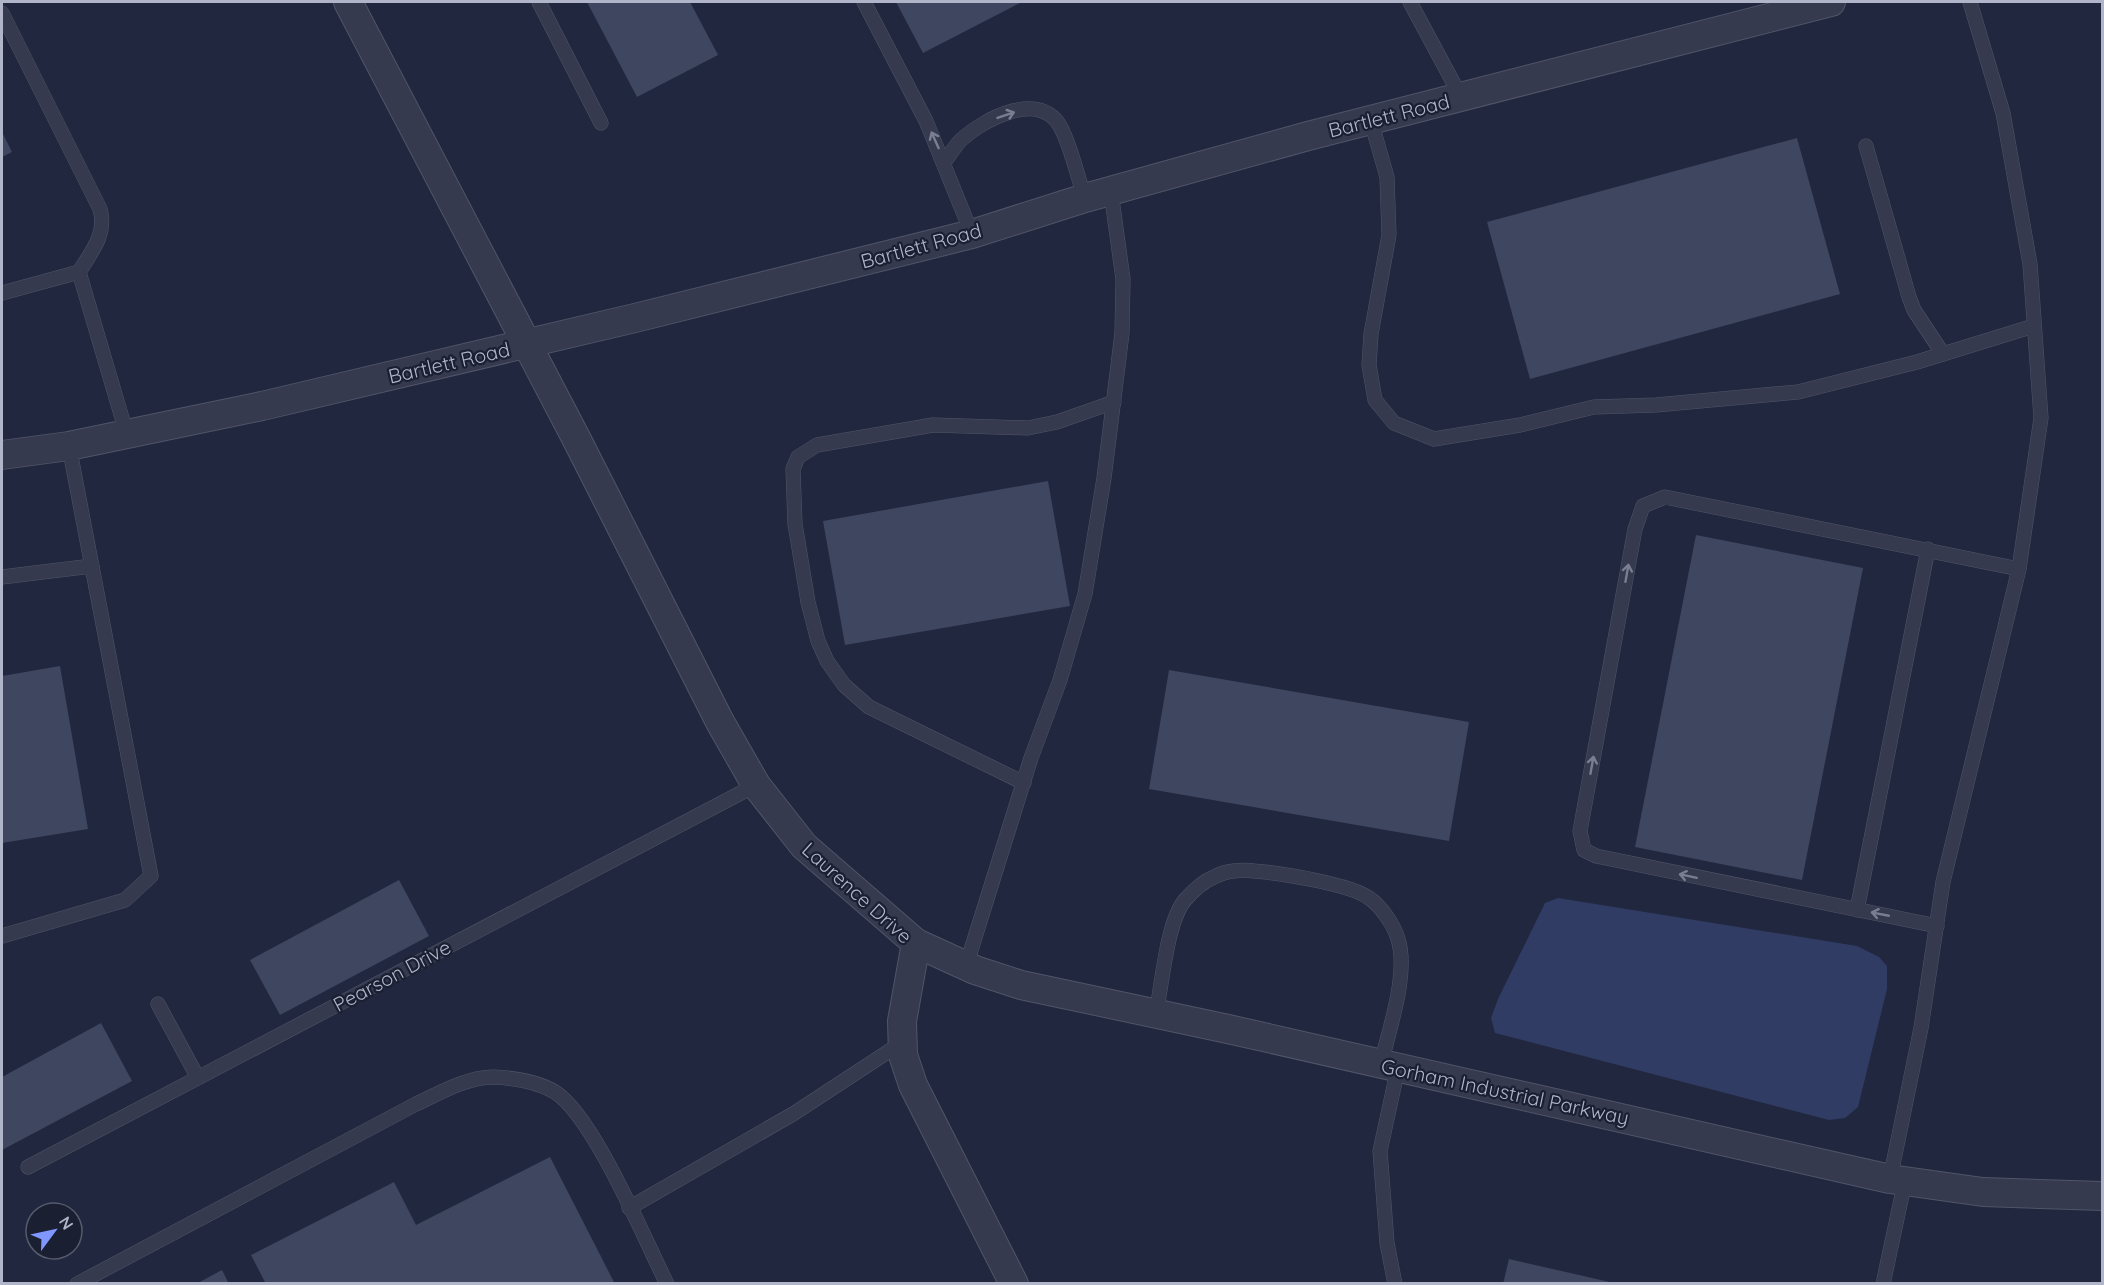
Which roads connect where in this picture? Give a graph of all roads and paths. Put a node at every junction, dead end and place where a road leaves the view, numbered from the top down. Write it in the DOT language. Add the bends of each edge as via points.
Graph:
graph roads {
  1 [pos="348,2"];
  2 [pos="539,2"];
  3 [pos="864,2"];
  4 [pos="1410,2"];
  5 [pos="1831,2"];
  6 [pos="1970,2"];
  7 [pos="2,13"];
  8 [pos="1461,98"];
  9 [pos="1371,121"];
  10 [pos="601,123"];
  11 [pos="1866,146"];
  12 [pos="944,162"];
  13 [pos="1098,195"];
  14 [pos="972,234"];
  15 [pos="79,272"];
  16 [pos="2,293"];
  17 [pos="2034,326"];
  18 [pos="526,345"];
  19 [pos="1943,354"];
  20 [pos="1114,402"];
  21 [pos="127,435"];
  22 [pos="69,446"];
  23 [pos="2,455"];
  24 [pos="1928,549"];
  25 [pos="92,566"];
  26 [pos="2019,569"];
  27 [pos="2,577"];
  28 [pos="1024,783"];
  29 [pos="756,785"];
  30 [pos="1857,910"];
  31 [pos="1937,926"];
  32 [pos="2,936"];
  33 [pos="916,943"];
  34 [pos="966,966"];
  35 [pos="158,1004"];
  36 [pos="1156,1014"];
  37 [pos="903,1042"];
  38 [pos="1390,1066"];
  39 [pos="198,1078"];
  40 [pos="28,1167"];
  41 [pos="1898,1180"];
  42 [pos="2103,1196"];
  43 [pos="629,1208"];
  44 [pos="77,1284"];
  45 [pos="667,1284"];
  46 [pos="1014,1284"];
  47 [pos="1395,1284"];
  48 [pos="1883,1284"];
  1 -- 18 [label="street, Laurence Drive"];
  2 -- 10 [label="lane"];
  12 -- 3 [label="lane, one-way"];
  4 -- 8 [label="lane"];
  5 -- 8 [label="street, Bartlett Road"];
  6 -- 17 [label="lane" via="2004,113 2030,264"];
  7 -- 15 [label="lane" via="104,222 101,235"];
  8 -- 9 [label="street, Bartlett Road"];
  9 -- 13 [label="street, Bartlett Road"];
  9 -- 19 [label="lane" via="1387,177 1389,235 1371,334 1369,366 1375,400 1394,423 1434,440 1594,407 1798,392"];
  11 -- 19 [label="lane" via="1911,304"];
  12 -- 13 [label="lane, one-way" via="960,140 971,133 1001,115 1029,108 1049,113 1061,127"];
  12 -- 14 [label="lane"];
  13 -- 14 [label="street, Bartlett Road"];
  13 -- 20 [label="lane" via="1123,279"];
  14 -- 18 [label="street, Bartlett Road"];
  15 -- 16 [label="lane"];
  15 -- 21 [label="lane"];
  17 -- 19 [label="lane"];
  17 -- 26 [label="lane" via="2041,418"];
  18 -- 21 [label="street, Bartlett Road"];
  18 -- 29 [label="street, Laurence Drive"];
  20 -- 28 [label="lane" via="1085,594"];
  20 -- 28 [label="lane" via="1028,428 933,425 817,445 798,457 793,469 795,524 808,602 818,641 844,686 869,707"];
  21 -- 22 [label="street, Bartlett Road"];
  22 -- 23 [label="street, Bartlett Road"];
  22 -- 25 [label="lane"];
  24 -- 26 [label="lane"];
  24 -- 30 [label="lane"];
  30 -- 24 [label="lane, one-way" via="1596,856 1584,850 1580,831 1635,529 1643,506 1665,497"];
  25 -- 27 [label="lane"];
  25 -- 32 [label="lane" via="151,876 125,900"];
  26 -- 31 [label="lane" via="1943,882"];
  28 -- 34 [label="lane"];
  29 -- 33 [label="street, Laurence Drive" via="804,846"];
  29 -- 39 [label="lane, Pearson Drive"];
  31 -- 30 [label="lane, one-way"];
  31 -- 41 [label="lane"];
  33 -- 34 [label="street, Gorham Industrial Parkway"];
  33 -- 37 [label="street, Laurence Drive" via="902,1021"];
  34 -- 36 [label="street, Gorham Industrial Parkway" via="1021,985"];
  35 -- 39 [label="lane"];
  36 -- 38 [label="street, Gorham Industrial Parkway"];
  36 -- 38 [label="lane" via="1175,914 1186,899 1214,877 1253,870 1355,890 1371,899 1398,937 1401,974"];
  37 -- 43 [label="lane" via="793,1114"];
  37 -- 46 [label="street, Laurence Drive" via="913,1085"];
  38 -- 41 [label="street, Gorham Industrial Parkway"];
  38 -- 47 [label="lane" via="1380,1151 1387,1243"];
  39 -- 40 [label="lane, Pearson Drive"];
  41 -- 42 [label="street, Gorham Industrial Parkway" via="1983,1192"];
  41 -- 48 [label="lane"];
  43 -- 44 [label="lane" via="591,1131 556,1093 536,1083 492,1077 463,1083 416,1104"];
  43 -- 45 [label="lane"];
}
